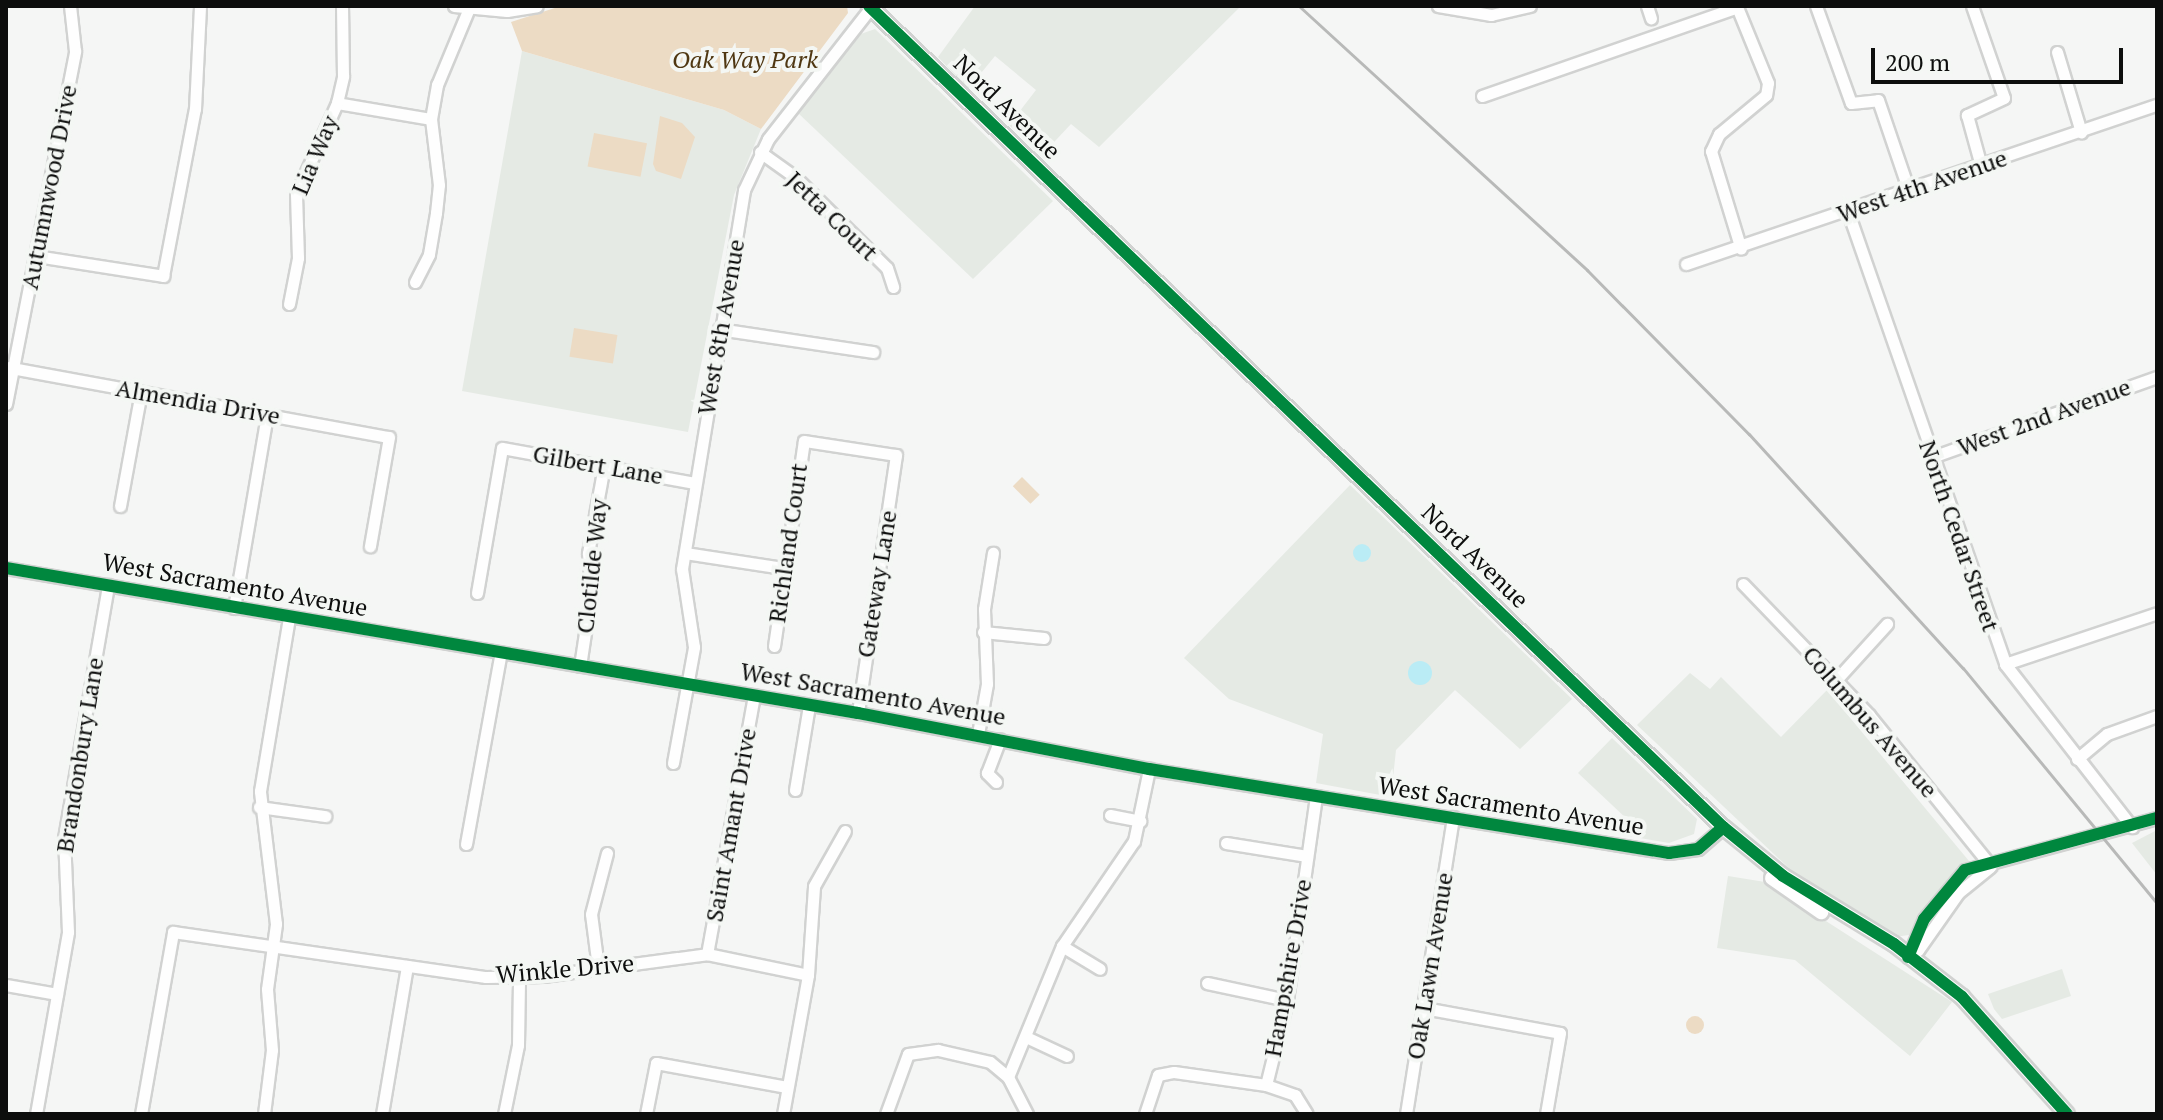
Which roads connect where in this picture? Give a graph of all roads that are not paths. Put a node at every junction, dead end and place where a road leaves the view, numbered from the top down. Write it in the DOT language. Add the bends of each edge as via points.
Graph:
graph roads {
  1 [pos="70,6"];
  2 [pos="200,6"];
  3 [pos="342,6"];
  4 [pos="454,6"];
  5 [pos="537,6"];
  6 [pos="1438,6"];
  7 [pos="1530,6"];
  8 [pos="1647,6"];
  9 [pos="1816,6"];
  10 [pos="1972,6"];
  11 [pos="870,7"];
  12 [pos="469,8"];
  13 [pos="484,8"];
  14 [pos="1651,18"];
  15 [pos="2057,52"];
  16 [pos="1482,96"];
  17 [pos="337,103"];
  18 [pos="2157,105"];
  19 [pos="431,119"];
  20 [pos="2081,132"];
  21 [pos="760,152"];
  22 [pos="1981,166"];
  23 [pos="1909,191"];
  24 [pos="1848,212"];
  25 [pos="1741,249"];
  26 [pos="36,256"];
  27 [pos="1686,264"];
  28 [pos="415,282"];
  29 [pos="893,287"];
  30 [pos="289,304"];
  31 [pos="719,329"];
  32 [pos="873,352"];
  33 [pos="9,368"];
  34 [pos="2157,377"];
  35 [pos="141,392"];
  36 [pos="6,404"];
  37 [pos="267,415"];
  38 [pos="804,441"];
  39 [pos="1932,457"];
  40 [pos="604,466"];
  41 [pos="695,483"];
  42 [pos="120,506"];
  43 [pos="370,546"];
  44 [pos="685,553"];
  45 [pos="993,553"];
  46 [pos="6,568"];
  47 [pos="783,568"];
  48 [pos="1743,584"];
  49 [pos="108,585"];
  50 [pos="477,593"];
  51 [pos="234,608"];
  52 [pos="2157,613"];
  53 [pos="289,617"];
  54 [pos="1887,624"];
  55 [pos="983,632"];
  56 [pos="1044,638"];
  57 [pos="774,646"];
  58 [pos="500,656"];
  59 [pos="2005,664"];
  60 [pos="580,666"];
  61 [pos="1836,680"];
  62 [pos="689,686"];
  63 [pos="754,695"];
  64 [pos="809,705"];
  65 [pos="858,713"];
  66 [pos="2157,716"];
  67 [pos="978,734"];
  68 [pos="1000,739"];
  69 [pos="2077,759"];
  70 [pos="673,763"];
  71 [pos="1149,769"];
  72 [pos="996,782"];
  73 [pos="795,790"];
  74 [pos="1316,796"];
  75 [pos="259,807"];
  76 [pos="1110,815"];
  77 [pos="325,816"];
  78 [pos="1453,817"];
  79 [pos="2157,818"];
  80 [pos="1140,821"];
  81 [pos="1723,827"];
  82 [pos="2132,827"];
  83 [pos="845,831"];
  84 [pos="1226,843"];
  85 [pos="466,844"];
  86 [pos="607,853"];
  87 [pos="1307,856"];
  88 [pos="1991,866"];
  89 [pos="1062,946"];
  90 [pos="273,949"];
  91 [pos="707,954"];
  92 [pos="1908,957"];
  93 [pos="407,966"];
  94 [pos="598,967"];
  95 [pos="1100,969"];
  96 [pos="808,975"];
  97 [pos="519,978"];
  98 [pos="1207,983"];
  99 [pos="6,985"];
  100 [pos="57,994"];
  101 [pos="1287,1000"];
  102 [pos="1424,1008"];
  103 [pos="1026,1037"];
  104 [pos="1067,1056"];
  105 [pos="1008,1077"];
  106 [pos="1266,1085"];
  107 [pos="787,1087"];
  108 [pos="36,1114"];
  109 [pos="141,1114"];
  110 [pos="264,1114"];
  111 [pos="382,1114"];
  112 [pos="504,1114"];
  113 [pos="646,1114"];
  114 [pos="783,1114"];
  115 [pos="886,1114"];
  116 [pos="1027,1114"];
  117 [pos="1145,1114"];
  118 [pos="1307,1114"];
  119 [pos="1406,1114"];
  120 [pos="1546,1114"];
  121 [pos="2067,1114"];
  1 -- 26 [label="street, Autumnwood Drive" via="75,51"];
  2 -- 26 [label="street" via="195,109 163,276"];
  3 -- 17 [label="street, Lia Way" via="343,76"];
  4 -- 12 [label="street"];
  5 -- 13 [label="street"];
  6 -- 7 [label="street" via="1491,15"];
  8 -- 14 [label="street"];
  9 -- 23 [label="street" via="1851,103 1878,100"];
  10 -- 22 [label="street" via="2004,98 1967,115"];
  11 -- 21 [label="street, West 8th Avenue"];
  11 -- 81 [label="main road, Nord Avenue"];
  12 -- 13 [label="street"];
  12 -- 19 [label="street" via="437,85"];
  15 -- 20 [label="street"];
  16 -- 25 [label="street" via="1737,7 1768,83 1766,95 1719,134 1711,151"];
  17 -- 19 [label="street"];
  17 -- 30 [label="street, Lia Way" via="296,194 298,258"];
  18 -- 20 [label="street, West 4th Avenue"];
  19 -- 28 [label="street" via="439,185 429,254"];
  20 -- 22 [label="street, West 4th Avenue"];
  21 -- 29 [label="street, Jetta Court" via="795,177 887,268"];
  21 -- 31 [label="street, West 8th Avenue" via="744,190"];
  22 -- 23 [label="street, West 4th Avenue"];
  23 -- 24 [label="street, West 4th Avenue"];
  24 -- 25 [label="street, West 4th Avenue"];
  24 -- 39 [label="street, North Cedar Street"];
  25 -- 27 [label="street, West 4th Avenue"];
  26 -- 33 [label="street, Autumnwood Drive"];
  31 -- 32 [label="street"];
  31 -- 41 [label="street, West 8th Avenue"];
  33 -- 35 [label="street, Almendia Drive"];
  33 -- 36 [label="street, Autumnwood Drive"];
  34 -- 39 [label="street, West 2nd Avenue"];
  35 -- 37 [label="street, Almendia Drive"];
  35 -- 42 [label="street"];
  37 -- 43 [label="street, Almendia Drive" via="389,437"];
  37 -- 51 [label="street"];
  38 -- 47 [label="street, Richland Court"];
  38 -- 65 [label="street, Gateway Lane" via="896,455"];
  39 -- 59 [label="street, North Cedar Street"];
  40 -- 41 [label="street, Gilbert Lane"];
  40 -- 50 [label="street, Gilbert Lane" via="502,448"];
  40 -- 60 [label="street, Clotilde Way" via="588,553 591,593"];
  41 -- 44 [label="street, West 8th Avenue"];
  44 -- 47 [label="street"];
  44 -- 62 [label="street, West 8th Avenue" via="682,569 694,647"];
  45 -- 55 [label="street"];
  46 -- 49 [label="street, West Sacramento Avenue"];
  47 -- 57 [label="street, Richland Court"];
  48 -- 61 [label="street, Columbus Avenue"];
  49 -- 51 [label="street, West Sacramento Avenue"];
  49 -- 100 [label="street, Brandonbury Lane" via="64,838 68,932"];
  51 -- 53 [label="street, West Sacramento Avenue"];
  52 -- 59 [label="street"];
  53 -- 58 [label="street, West Sacramento Avenue"];
  53 -- 75 [label="street"];
  54 -- 61 [label="street"];
  55 -- 56 [label="street"];
  55 -- 67 [label="street" via="987,684"];
  58 -- 60 [label="street, West Sacramento Avenue"];
  58 -- 85 [label="street"];
  59 -- 69 [label="street, North Cedar Street"];
  60 -- 62 [label="street, West Sacramento Avenue"];
  61 -- 88 [label="street, Columbus Avenue"];
  62 -- 63 [label="street, West Sacramento Avenue"];
  62 -- 70 [label="street, West 8th Avenue"];
  63 -- 64 [label="street, West Sacramento Avenue"];
  63 -- 91 [label="street, Saint Amant Drive"];
  64 -- 65 [label="street, West Sacramento Avenue"];
  64 -- 73 [label="street"];
  65 -- 67 [label="street, West Sacramento Avenue"];
  66 -- 69 [label="street" via="2107,734"];
  67 -- 68 [label="street, West Sacramento Avenue"];
  68 -- 71 [label="street, West Sacramento Avenue"];
  68 -- 72 [label="street" via="987,773"];
  69 -- 82 [label="street, North Cedar Street"];
  71 -- 74 [label="street, West Sacramento Avenue"];
  71 -- 80 [label="street"];
  74 -- 78 [label="street, West Sacramento Avenue"];
  74 -- 87 [label="street, Hampshire Drive"];
  75 -- 77 [label="street"];
  75 -- 90 [label="street" via="275,909"];
  76 -- 80 [label="street"];
  78 -- 81 [label="street, West Sacramento Avenue" via="1681,854 1714,839"];
  78 -- 102 [label="street, Oak Lawn Avenue"];
  79 -- 82 [label="street"];
  80 -- 89 [label="street" via="1134,841"];
  81 -- 92 [label="main road, Nord Avenue" via="1731,843 1787,890"];
  82 -- 88 [label="street"];
  83 -- 96 [label="street" via="814,886"];
  84 -- 87 [label="street"];
  86 -- 94 [label="street" via="591,914"];
  87 -- 101 [label="street, Hampshire Drive"];
  88 -- 92 [label="street" via="1956,877 1909,945"];
  89 -- 95 [label="street"];
  89 -- 103 [label="street"];
  90 -- 93 [label="street, Winkle Drive"];
  90 -- 109 [label="street, Winkle Drive" via="173,932"];
  90 -- 110 [label="street" via="266,1004 272,1067"];
  91 -- 94 [label="street, Winkle Drive"];
  91 -- 96 [label="street, Winkle Drive"];
  92 -- 121 [label="main road, Nord Avenue" via="1986,1019"];
  93 -- 97 [label="street, Winkle Drive"];
  93 -- 111 [label="street"];
  94 -- 97 [label="street, Winkle Drive"];
  96 -- 107 [label="street"];
  97 -- 112 [label="street" via="518,1045"];
  98 -- 101 [label="street"];
  99 -- 100 [label="street"];
  100 -- 108 [label="street, Brandonbury Lane"];
  101 -- 106 [label="street, Hampshire Drive"];
  102 -- 119 [label="street, Oak Lawn Avenue"];
  102 -- 120 [label="street" via="1560,1033"];
  103 -- 104 [label="street"];
  103 -- 105 [label="street"];
  105 -- 115 [label="street" via="990,1062 938,1050 908,1054"];
  105 -- 116 [label="street"];
  106 -- 117 [label="street, Hampshire Drive" via="1174,1072 1158,1075"];
  106 -- 118 [label="street" via="1295,1095"];
  107 -- 113 [label="street" via="656,1063"];
  107 -- 114 [label="street"];
}
